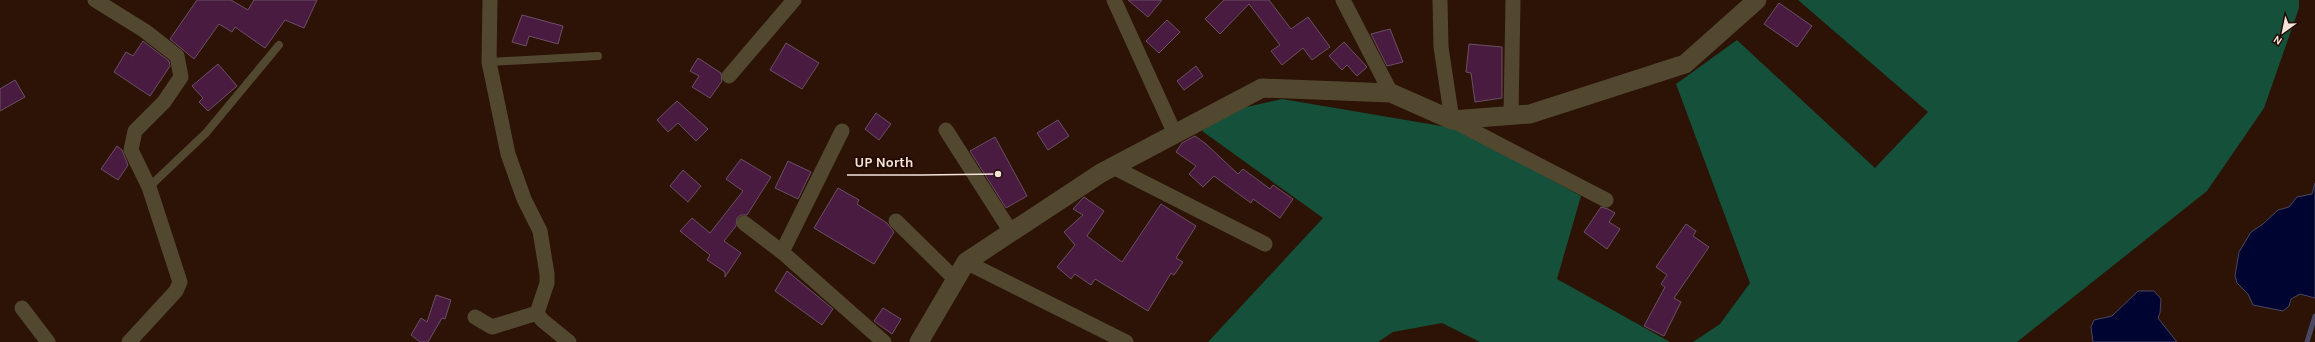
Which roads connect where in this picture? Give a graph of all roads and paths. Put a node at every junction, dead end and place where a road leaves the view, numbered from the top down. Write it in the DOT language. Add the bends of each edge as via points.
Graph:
graph roads {
  1 [pos="490,0"];
  2 [pos="794,0"];
  3 [pos="1114,0"];
  4 [pos="1343,0"];
  5 [pos="1440,0"];
  6 [pos="1513,0"];
  7 [pos="1757,0"];
  8 [pos="99,1"];
  9 [pos="280,45"];
  10 [pos="598,56"];
  11 [pos="489,62"];
  12 [pos="729,76"];
  13 [pos="1391,93"];
  14 [pos="1511,116"];
  15 [pos="1452,120"];
  16 [pos="946,130"];
  17 [pos="842,131"];
  18 [pos="1175,134"];
  19 [pos="1113,167"];
  20 [pos="149,188"];
  21 [pos="1606,200"];
  22 [pos="896,221"];
  23 [pos="744,223"];
  24 [pos="1011,232"];
  25 [pos="1266,244"];
  26 [pos="782,252"];
  27 [pos="966,262"];
  28 [pos="956,280"];
  29 [pos="22,308"];
  30 [pos="536,313"];
  31 [pos="475,317"];
  32 [pos="48,342"];
  33 [pos="129,342"];
  34 [pos="569,342"];
  35 [pos="884,342"];
  36 [pos="920,342"];
  37 [pos="1126,342"];
  1 -- 11 [label="street"];
  2 -- 12 [label="street"];
  3 -- 18 [label="street"];
  4 -- 13 [label="street"];
  5 -- 15 [label="street" via="1441,46"];
  6 -- 14 [label="street"];
  7 -- 14 [label="street" via="1685,64 1530,114"];
  8 -- 20 [label="street" via="177,56 180,67 181,77 164,102 135,131 131,150"];
  9 -- 20 [label="lane" via="206,133"];
  10 -- 11 [label="lane"];
  11 -- 30 [label="street" via="508,154 524,199 540,231 548,283"];
  13 -- 15 [label="street"];
  13 -- 18 [label="street" via="1262,88"];
  14 -- 15 [label="street"];
  15 -- 21 [label="street"];
  16 -- 24 [label="street"];
  17 -- 26 [label="street"];
  18 -- 19 [label="street"];
  19 -- 24 [label="street"];
  19 -- 25 [label="street"];
  20 -- 33 [label="street" via="180,282 176,291"];
  22 -- 28 [label="street"];
  23 -- 26 [label="street"];
  24 -- 27 [label="street"];
  26 -- 35 [label="street"];
  27 -- 28 [label="street"];
  27 -- 37 [label="street"];
  28 -- 36 [label="street"];
  29 -- 32 [label="street"];
  30 -- 31 [label="street" via="492,327"];
  30 -- 34 [label="street"];
}
